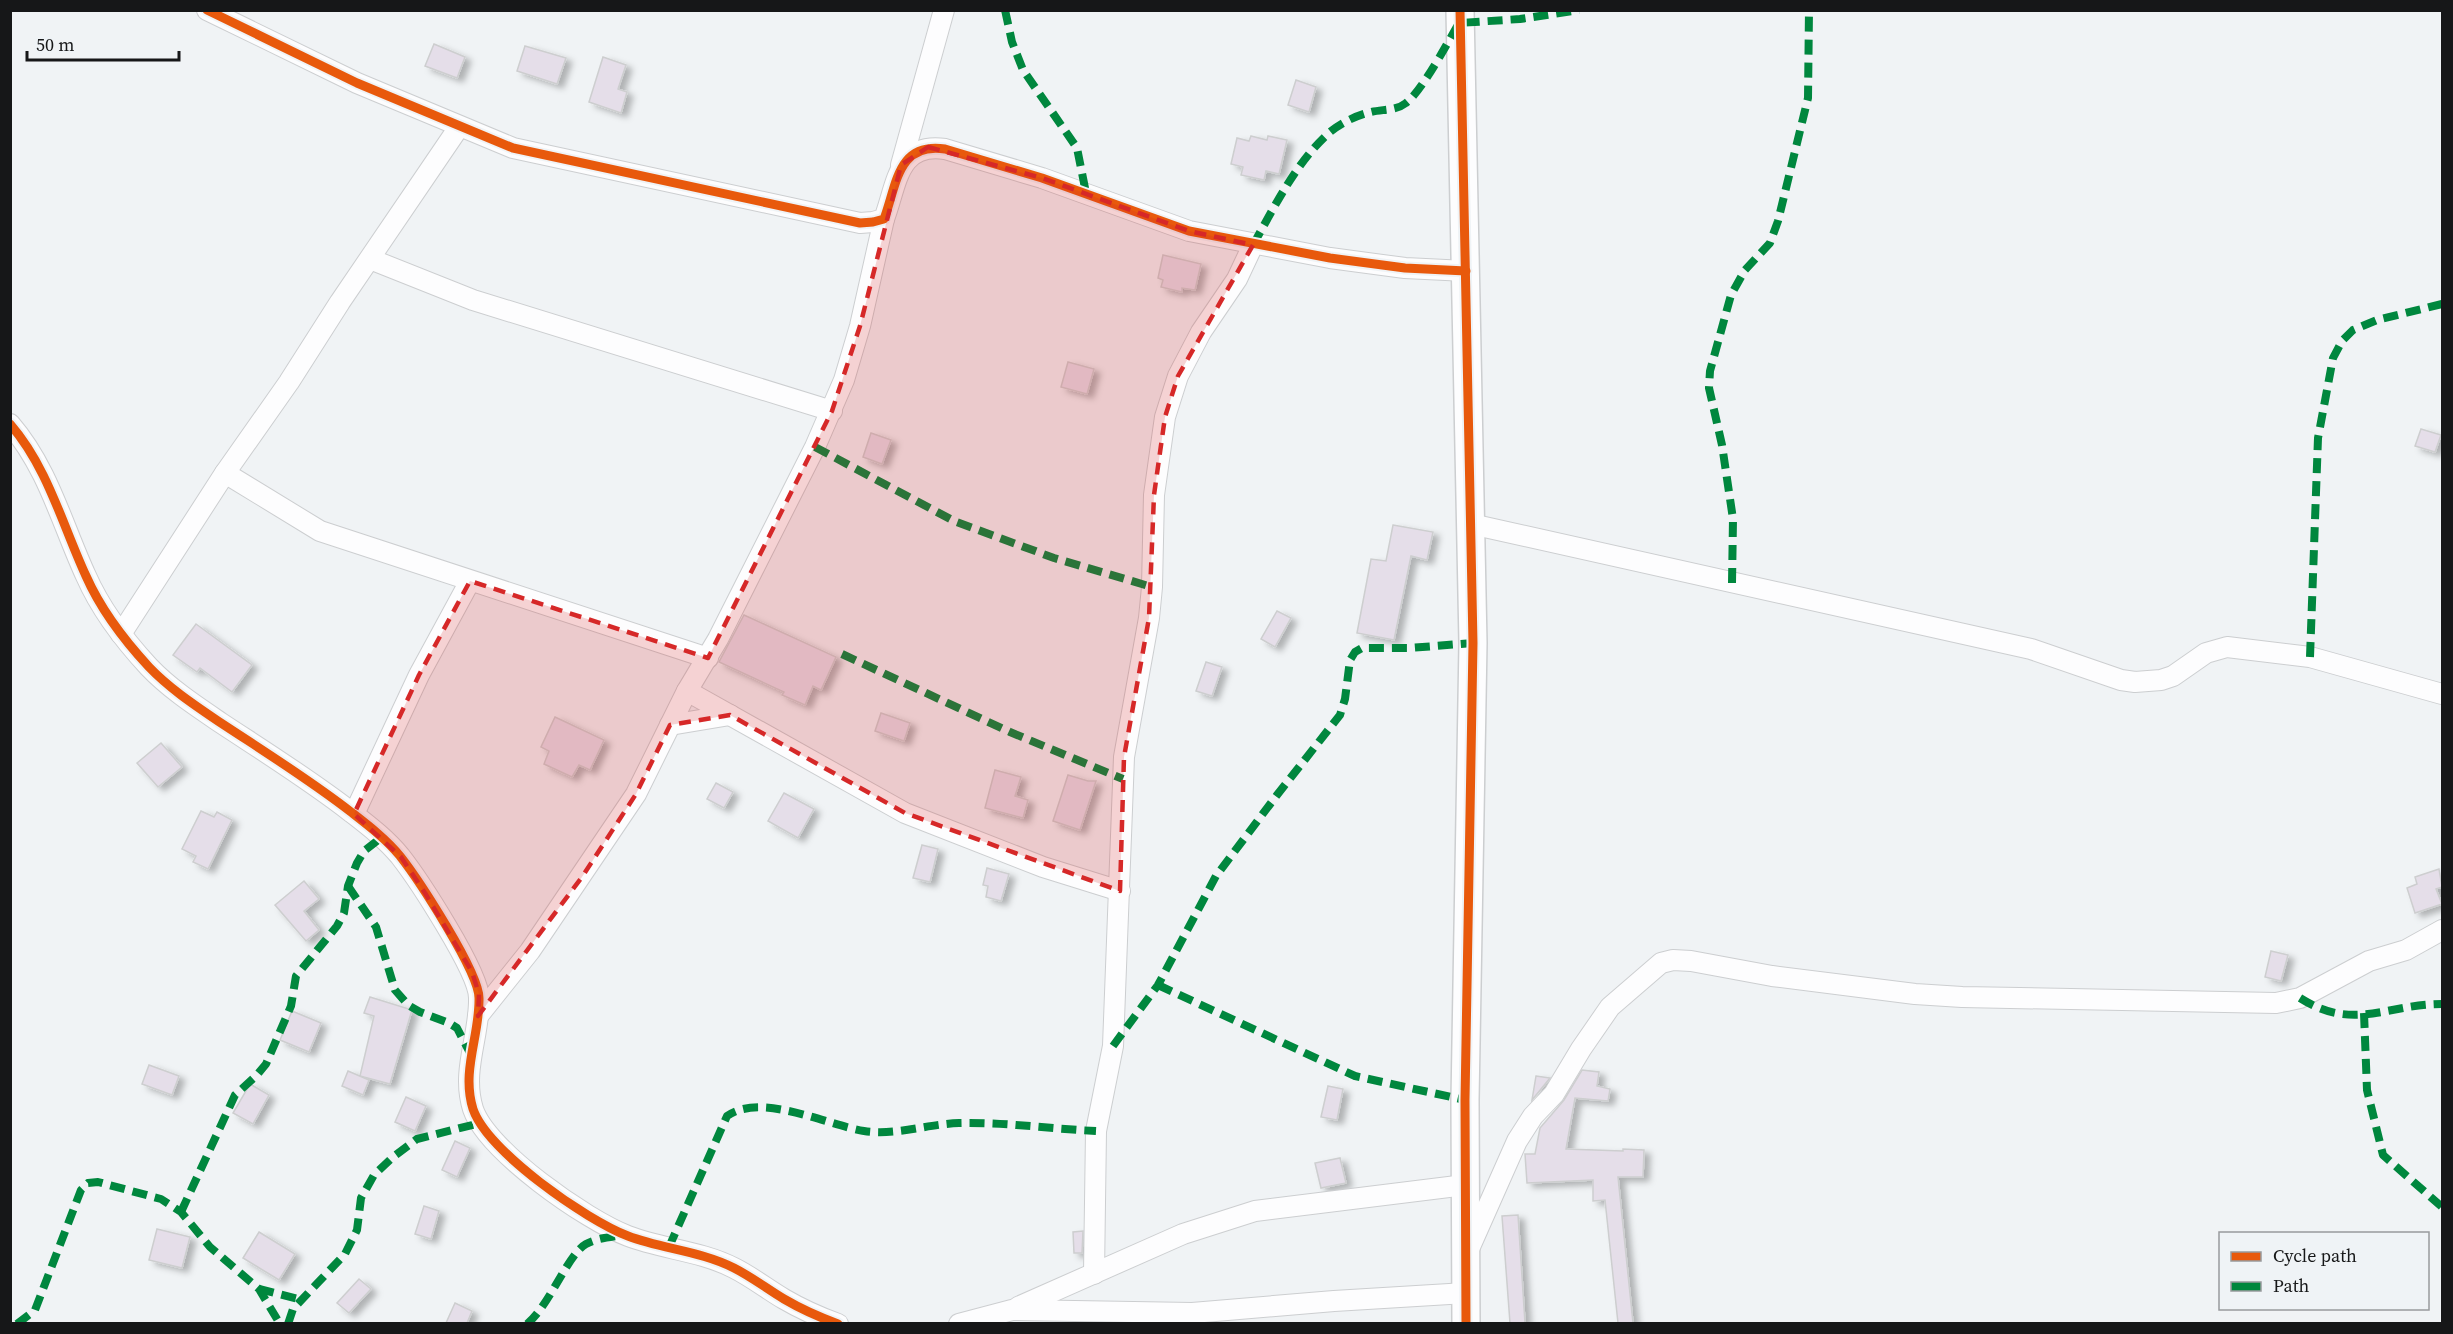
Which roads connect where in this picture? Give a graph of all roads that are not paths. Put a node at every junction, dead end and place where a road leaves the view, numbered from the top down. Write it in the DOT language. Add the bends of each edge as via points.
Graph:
graph roads {
  1 [pos="207,10"];
  2 [pos="944,10"];
  3 [pos="1461,10"];
  4 [pos="459,127"];
  5 [pos="901,165"];
  6 [pos="884,219"];
  7 [pos="1253,245"];
  8 [pos="370,259"];
  9 [pos="1466,271"];
  10 [pos="832,411"];
  11 [pos="10,424"];
  12 [pos="225,473"];
  13 [pos="1471,524"];
  14 [pos="470,581"];
  15 [pos="121,634"];
  16 [pos="708,658"];
  17 [pos="687,690"];
  18 [pos="2442,694"];
  19 [pos="730,715"];
  20 [pos="670,725"];
  21 [pos="354,814"];
  22 [pos="1120,891"];
  23 [pos="2442,930"];
  24 [pos="478,1016"];
  25 [pos="1465,1185"];
  26 [pos="1467,1254"];
  27 [pos="1094,1274"];
  28 [pos="1466,1293"];
  29 [pos="1012,1310"];
  30 [pos="1098,1318"];
  31 [pos="838,1323"];
  32 [pos="958,1323"];
  33 [pos="1466,1323"];
  1 -- 4 [label="street" via="357,83"];
  2 -- 5 [label="street"];
  3 -- 9 [label="street"];
  4 -- 6 [label="street" via="513,148 778,207 860,223"];
  4 -- 8 [label="street"];
  5 -- 6 [label="street"];
  5 -- 7 [label="street" via="928,147 945,149 1042,178 1189,231"];
  6 -- 10 [label="street" via="860,326"];
  7 -- 9 [label="street" via="1405,268"];
  7 -- 22 [label="street" via="1237,279 1201,332 1178,376 1165,417 1154,495 1149,618 1124,758"];
  8 -- 10 [label="street" via="473,300"];
  8 -- 12 [label="street"];
  9 -- 13 [label="street"];
  10 -- 16 [label="street"];
  11 -- 15 [label="street" via="37,461 85,575"];
  12 -- 14 [label="street" via="320,531"];
  12 -- 15 [label="street"];
  13 -- 18 [label="street" via="2031,649 2135,682 2173,676 2206,653 2227,647 2310,657"];
  13 -- 25 [label="street" via="1473,642"];
  14 -- 16 [label="street"];
  14 -- 21 [label="street" via="419,675"];
  15 -- 21 [label="street" via="183,697"];
  16 -- 17 [label="street"];
  17 -- 19 [label="street"];
  17 -- 20 [label="street"];
  19 -- 20 [label="street"];
  19 -- 22 [label="street" via="905,813 1043,867"];
  20 -- 24 [label="street" via="636,794 600,849 530,951"];
  21 -- 24 [label="street" via="401,857 425,893 472,972 479,993"];
  22 -- 27 [label="street" via="1113,1046 1096,1131"];
  23 -- 26 [label="street" via="2406,950 2369,961 2300,998 2276,1003 1939,996 1834,985 1691,962 1661,963 1610,1007 1554,1094 1533,1116 1517,1141"];
  24 -- 31 [label="street" via="470,1053 473,1109 502,1150 527,1172 624,1234 726,1264 785,1300"];
  25 -- 26 [label="street"];
  25 -- 27 [label="street" via="1255,1210 1183,1234"];
  26 -- 28 [label="street"];
  27 -- 29 [label="street"];
  28 -- 30 [label="street"];
  28 -- 33 [label="street"];
  29 -- 30 [label="street"];
  29 -- 32 [label="street"];
}
